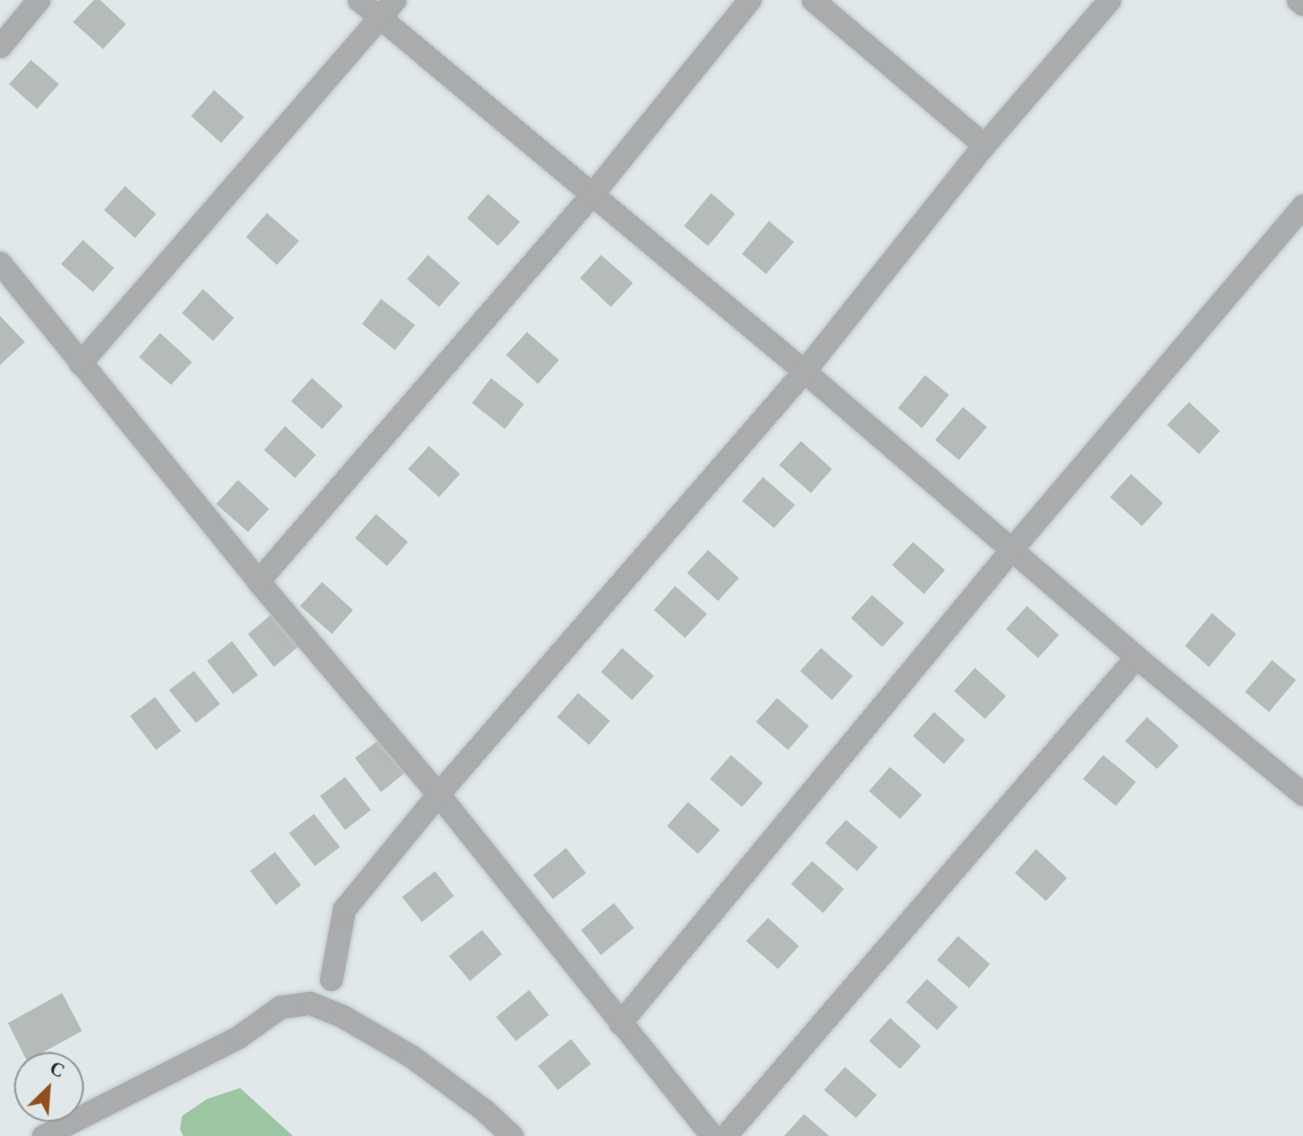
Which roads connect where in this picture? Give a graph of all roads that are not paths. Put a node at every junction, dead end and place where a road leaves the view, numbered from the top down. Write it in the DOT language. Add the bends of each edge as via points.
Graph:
graph roads {
  1 [pos="38,0"];
  2 [pos="359,0"];
  3 [pos="749,0"];
  4 [pos="813,0"];
  5 [pos="1109,0"];
  6 [pos="1298,0"];
  7 [pos="1303,4"];
  8 [pos="386,9"];
  9 [pos="0,46"];
  10 [pos="984,145"];
  11 [pos="592,194"];
  12 [pos="1303,206"];
  13 [pos="0,263"];
  14 [pos="80,363"];
  15 [pos="804,371"];
  16 [pos="1010,551"];
  17 [pos="258,581"];
  18 [pos="1136,657"];
  19 [pos="438,794"];
  20 [pos="1303,794"];
  21 [pos="331,979"];
  22 [pos="620,1023"];
  23 [pos="43,1136"];
  24 [pos="512,1136"];
  25 [pos="712,1136"];
  26 [pos="725,1136"];
  1 -- 9 [label="street"];
  2 -- 8 [label="street"];
  3 -- 11 [label="street"];
  4 -- 10 [label="street"];
  5 -- 10 [label="street"];
  6 -- 7 [label="street"];
  8 -- 11 [label="street"];
  8 -- 14 [label="street"];
  10 -- 15 [label="street"];
  11 -- 15 [label="street"];
  11 -- 17 [label="street"];
  12 -- 16 [label="street"];
  13 -- 14 [label="street"];
  14 -- 17 [label="street"];
  15 -- 16 [label="street"];
  15 -- 19 [label="street"];
  16 -- 18 [label="street"];
  16 -- 22 [label="street"];
  17 -- 19 [label="street"];
  18 -- 20 [label="street"];
  18 -- 26 [label="street"];
  19 -- 21 [label="street" via="344,909"];
  19 -- 22 [label="street"];
  22 -- 25 [label="street"];
  23 -- 24 [label="street" via="238,1037 279,1007 310,1003 411,1056"];
}
